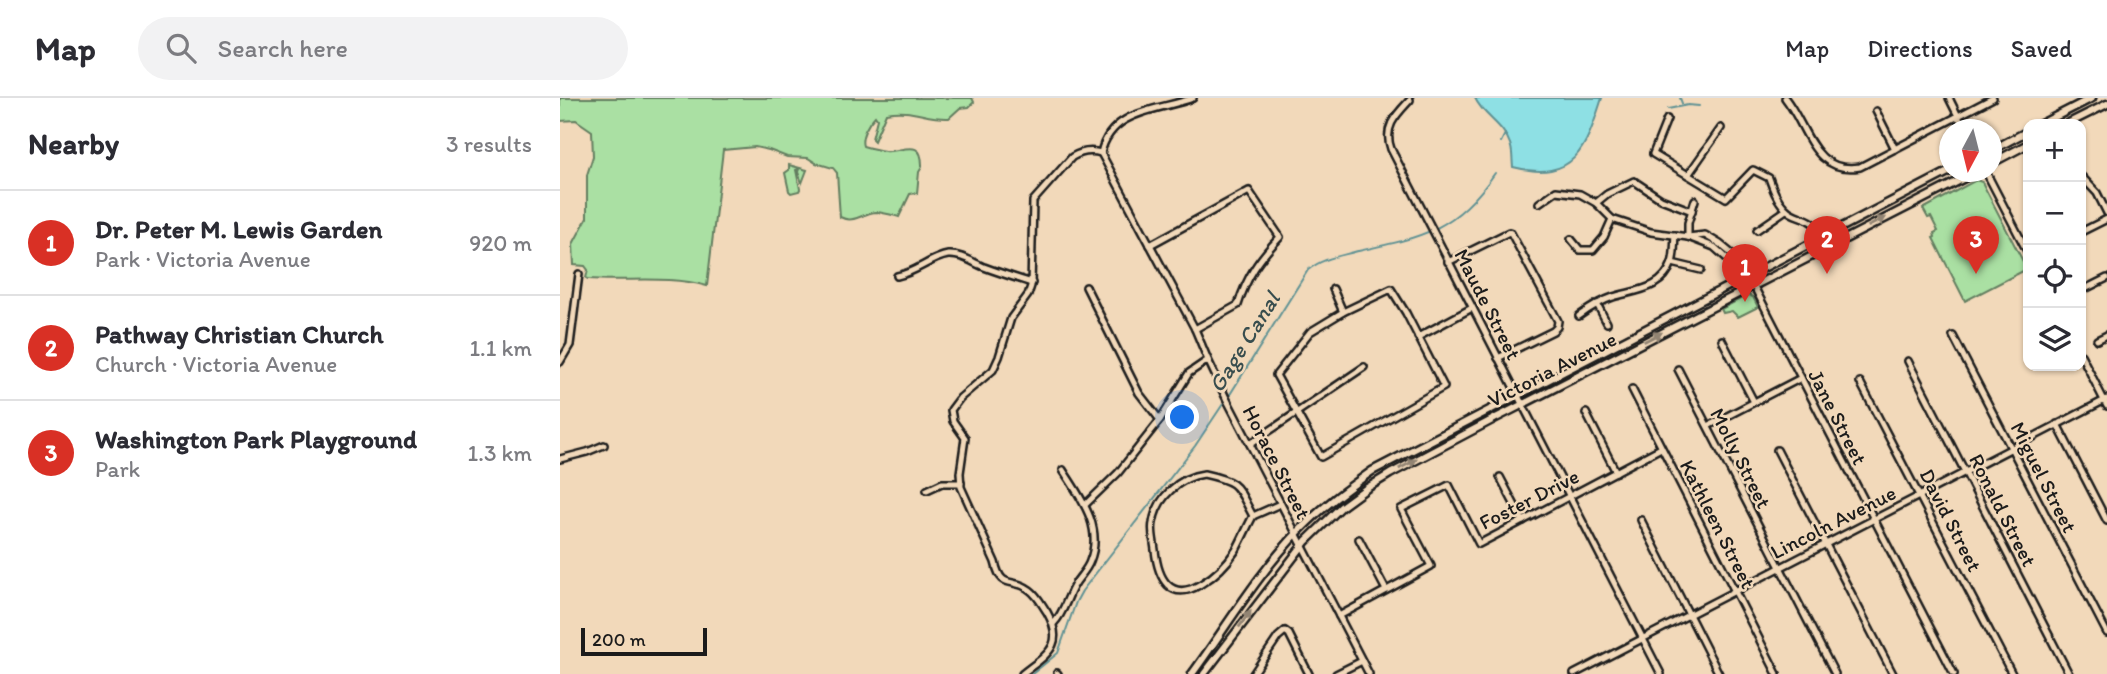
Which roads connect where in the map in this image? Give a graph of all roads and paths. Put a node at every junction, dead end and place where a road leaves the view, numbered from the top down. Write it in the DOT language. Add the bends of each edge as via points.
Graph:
graph roads {
  1 [pos="1193,98"];
  2 [pos="1785,98"];
  3 [pos="1949,98"];
  4 [pos="1993,98"];
  5 [pos="2092,98"];
  6 [pos="1410,100"];
  7 [pos="2107,104"];
  8 [pos="1876,111"];
  9 [pos="1959,116"];
  10 [pos="1667,118"];
  11 [pos="1960,119"];
  12 [pos="2051,119"];
  13 [pos="2077,119"];
  14 [pos="1721,128"];
  15 [pos="2023,134"];
  16 [pos="2002,145"];
  17 [pos="2023,147"];
  18 [pos="1895,149"];
  19 [pos="1099,150"];
  20 [pos="2002,158"];
  21 [pos="1688,175"];
  22 [pos="1939,177"];
  23 [pos="2086,181"];
  24 [pos="1956,182"];
  25 [pos="1991,182"];
  26 [pos="1695,200"];
  27 [pos="1539,203"];
  28 [pos="1596,204"];
  29 [pos="1786,210"];
  30 [pos="1692,211"];
  31 [pos="2107,216"];
  32 [pos="1612,219"];
  33 [pos="2086,229"];
  34 [pos="1757,230"];
  35 [pos="1675,235"];
  36 [pos="1688,237"];
  37 [pos="1824,237"];
  38 [pos="1571,239"];
  39 [pos="1150,245"];
  40 [pos="2024,245"];
  41 [pos="1448,262"];
  42 [pos="1672,263"];
  43 [pos="1701,270"];
  44 [pos="579,274"];
  45 [pos="897,276"];
  46 [pos="1747,276"];
  47 [pos="2107,278"];
  48 [pos="1032,283"];
  49 [pos="1753,286"];
  50 [pos="1086,287"];
  51 [pos="2086,288"];
  52 [pos="1332,289"];
  53 [pos="1597,304"];
  54 [pos="1472,308"];
  55 [pos="1343,312"];
  56 [pos="1580,316"];
  57 [pos="1606,323"];
  58 [pos="1195,329"];
  59 [pos="2107,335"];
  60 [pos="1953,336"];
  61 [pos="1418,337"];
  62 [pos="1722,340"];
  63 [pos="2097,340"];
  64 [pos="1499,358"];
  65 [pos="1208,360"];
  66 [pos="1908,361"];
  67 [pos="560,362"];
  68 [pos="2086,364"];
  69 [pos="1364,367"];
  70 [pos="1678,369"];
  71 [pos="1801,378"];
  72 [pos="1860,382"];
  73 [pos="1632,388"];
  74 [pos="1517,395"];
  75 [pos="1754,402"];
  76 [pos="2106,402"];
  77 [pos="1523,404"];
  78 [pos="1295,412"];
  79 [pos="1586,412"];
  80 [pos="1160,420"];
  81 [pos="2057,424"];
  82 [pos="1708,426"];
  83 [pos="1250,444"];
  84 [pos="604,445"];
  85 [pos="1661,448"];
  86 [pos="2012,448"];
  87 [pos="1777,450"];
  88 [pos="560,459"];
  89 [pos="1063,470"];
  90 [pos="1616,471"];
  91 [pos="1966,472"];
  92 [pos="1500,477"];
  93 [pos="961,483"];
  94 [pos="927,490"];
  95 [pos="1920,495"];
  96 [pos="1569,496"];
  97 [pos="1280,504"];
  98 [pos="1085,505"];
  99 [pos="1253,516"];
  100 [pos="1873,519"];
  101 [pos="1641,520"];
  102 [pos="1523,521"];
  103 [pos="2107,521"];
  104 [pos="1297,534"];
  105 [pos="1359,539"];
  106 [pos="1825,543"];
  107 [pos="1302,545"];
  108 [pos="1779,568"];
  109 [pos="1386,590"];
  110 [pos="1734,591"];
  111 [pos="1689,614"];
  112 [pos="1339,616"];
  113 [pos="1054,624"];
  114 [pos="2107,633"];
  115 [pos="1643,638"];
  116 [pos="1362,661"];
  117 [pos="1253,673"];
  118 [pos="1022,674"];
  119 [pos="1192,674"];
  120 [pos="1204,674"];
  121 [pos="1309,674"];
  122 [pos="1336,674"];
  123 [pos="1368,674"];
  124 [pos="1574,674"];
  125 [pos="1661,674"];
  126 [pos="1719,674"];
  127 [pos="1777,674"];
  128 [pos="1835,674"];
  129 [pos="1894,674"];
  130 [pos="1954,674"];
  131 [pos="2012,674"];
  132 [pos="2069,674"];
  1 -- 19 [label="street" via="1133,114"];
  2 -- 18 [label="street" via="1817,152 1832,165 1860,167"];
  3 -- 9 [label="street"];
  4 -- 9 [label="street"];
  5 -- 12 [label="main road"];
  6 -- 41 [label="street, Maude Street" via="1391,122 1388,141"];
  7 -- 13 [label="main road"];
  8 -- 18 [label="street"];
  9 -- 11 [label="street"];
  9 -- 18 [label="street"];
  10 -- 21 [label="street" via="1653,154"];
  14 -- 21 [label="street"];
  15 -- 16 [label="main road"];
  17 -- 20 [label="main road"];
  19 -- 39 [label="street, Horace Street"];
  19 -- 48 [label="street" via="1072,157 1034,201"];
  21 -- 29 [label="street" via="1726,198 1753,170 1769,178"];
  22 -- 37 [label="main road, Victoria Avenue"];
  23 -- 31 [label="street"];
  49 -- 24 [label="main road, Victoria Avenue, one-way"];
  25 -- 40 [label="street"];
  26 -- 30 [label="street"];
  27 -- 28 [label="street" via="1556,191 1580,194"];
  28 -- 30 [label="street" via="1634,181 1661,199"];
  28 -- 32 [label="street"];
  29 -- 34 [label="street"];
  29 -- 37 [label="street" via="1816,224"];
  30 -- 36 [label="street"];
  31 -- 33 [label="street"];
  32 -- 35 [label="street, Jane Street"];
  32 -- 38 [label="street" via="1593,250 1580,250"];
  35 -- 36 [label="street, Jane Street"];
  35 -- 42 [label="street"];
  36 -- 46 [label="street, Jane Street" via="1705,235 1720,244 1737,258"];
  37 -- 46 [label="main road, Victoria Avenue"];
  39 -- 58 [label="street, Horace Street"];
  39 -- 58 [label="street" via="1249,191 1280,237 1258,259 1238,305"];
  41 -- 54 [label="street, Maude Street"];
  41 -- 64 [label="street" via="1511,233 1558,321 1557,327"];
  42 -- 43 [label="street"];
  42 -- 53 [label="street" via="1649,288"];
  44 -- 67 [label="street" via="570,345"];
  45 -- 48 [label="street" via="950,255"];
  46 -- 49 [label="street, Jane Street"];
  46 -- 74 [label="main road, Victoria Avenue"];
  47 -- 51 [label="street"];
  48 -- 93 [label="street" via="1011,318 993,370 951,410 965,438"];
  49 -- 71 [label="street, Jane Street"];
  77 -- 49 [label="main road, Victoria Avenue, one-way"];
  50 -- 80 [label="street" via="1139,393"];
  52 -- 55 [label="street"];
  53 -- 56 [label="street"];
  53 -- 57 [label="street"];
  54 -- 61 [label="street"];
  54 -- 64 [label="street, Maude Street"];
  55 -- 61 [label="street" via="1391,289"];
  55 -- 78 [label="street" via="1310,332 1276,375"];
  58 -- 65 [label="street, Horace Street"];
  59 -- 63 [label="street"];
  60 -- 86 [label="street, Miguel Street"];
  61 -- 78 [label="street" via="1444,387 1321,457"];
  62 -- 75 [label="street"];
  64 -- 74 [label="street, Maude Street"];
  65 -- 80 [label="street" via="1189,373"];
  65 -- 83 [label="street, Horace Street"];
  66 -- 91 [label="street, Ronald Street"];
  68 -- 76 [label="street"];
  69 -- 78 [label="street"];
  70 -- 82 [label="street, Molly Street"];
  71 -- 75 [label="street"];
  71 -- 100 [label="street, Jane Street"];
  72 -- 95 [label="street, David Street"];
  73 -- 85 [label="street, Kathleen Street"];
  74 -- 77 [label="street, Maude Street"];
  74 -- 104 [label="main road, Victoria Avenue" via="1372,471 1326,505"];
  75 -- 82 [label="street"];
  76 -- 81 [label="street, Lincoln Avenue"];
  77 -- 96 [label="street, Maude Street"];
  107 -- 77 [label="main road, Victoria Avenue, one-way" via="1367,488"];
  78 -- 83 [label="street"];
  79 -- 90 [label="street"];
  80 -- 98 [label="street" via="1118,473"];
  81 -- 86 [label="street, Lincoln Avenue"];
  81 -- 103 [label="street"];
  82 -- 108 [label="street, Molly Street"];
  83 -- 97 [label="street, Horace Street"];
  84 -- 88 [label="street"];
  85 -- 90 [label="street, Foster Drive"];
  85 -- 110 [label="street, Kathleen Street"];
  86 -- 91 [label="street, Lincoln Avenue"];
  86 -- 114 [label="street, Miguel Street"];
  87 -- 106 [label="street"];
  89 -- 98 [label="street"];
  90 -- 96 [label="street, Foster Drive"];
  91 -- 95 [label="street, Lincoln Avenue"];
  91 -- 132 [label="street, Ronald Street"];
  92 -- 102 [label="street"];
  93 -- 94 [label="street" via="937,484"];
  93 -- 113 [label="street" via="998,575 1032,591"];
  95 -- 100 [label="street, Lincoln Avenue"];
  95 -- 131 [label="street, David Street"];
  96 -- 102 [label="street, Foster Drive"];
  96 -- 115 [label="street, Maude Street"];
  97 -- 99 [label="street"];
  97 -- 104 [label="street, Horace Street"];
  98 -- 113 [label="street" via="1093,527 1090,562"];
  99 -- 99 [label="street" via="1237,486 1228,479 1205,474 1177,484 1152,525 1161,579 1179,591 1190,591 1214,577 1235,552"];
  100 -- 106 [label="street, Lincoln Avenue"];
  100 -- 130 [label="street, Jane Street"];
  101 -- 111 [label="street"];
  102 -- 109 [label="street, Foster Drive" via="1479,544 1450,485 1401,509 1430,566"];
  104 -- 107 [label="street, Horace Street"];
  104 -- 119 [label="main road, Victoria Avenue"];
  105 -- 109 [label="street"];
  106 -- 108 [label="street, Lincoln Avenue"];
  106 -- 129 [label="street"];
  107 -- 112 [label="street, Horace Street"];
  120 -- 107 [label="main road, Victoria Avenue, one-way"];
  108 -- 110 [label="street, Lincoln Avenue"];
  108 -- 128 [label="street, Molly Street"];
  109 -- 112 [label="street, Foster Drive"];
  110 -- 111 [label="street, Lincoln Avenue"];
  110 -- 127 [label="street, Kathleen Street"];
  111 -- 115 [label="street, Lincoln Avenue"];
  111 -- 126 [label="street"];
  112 -- 116 [label="street, Horace Street"];
  113 -- 118 [label="street" via="1049,652"];
  115 -- 124 [label="street, Lincoln Avenue"];
  115 -- 125 [label="street, Maude Street"];
  116 -- 122 [label="street"];
  116 -- 123 [label="street, Horace Street"];
  117 -- 121 [label="street" via="1285,631"];
}
